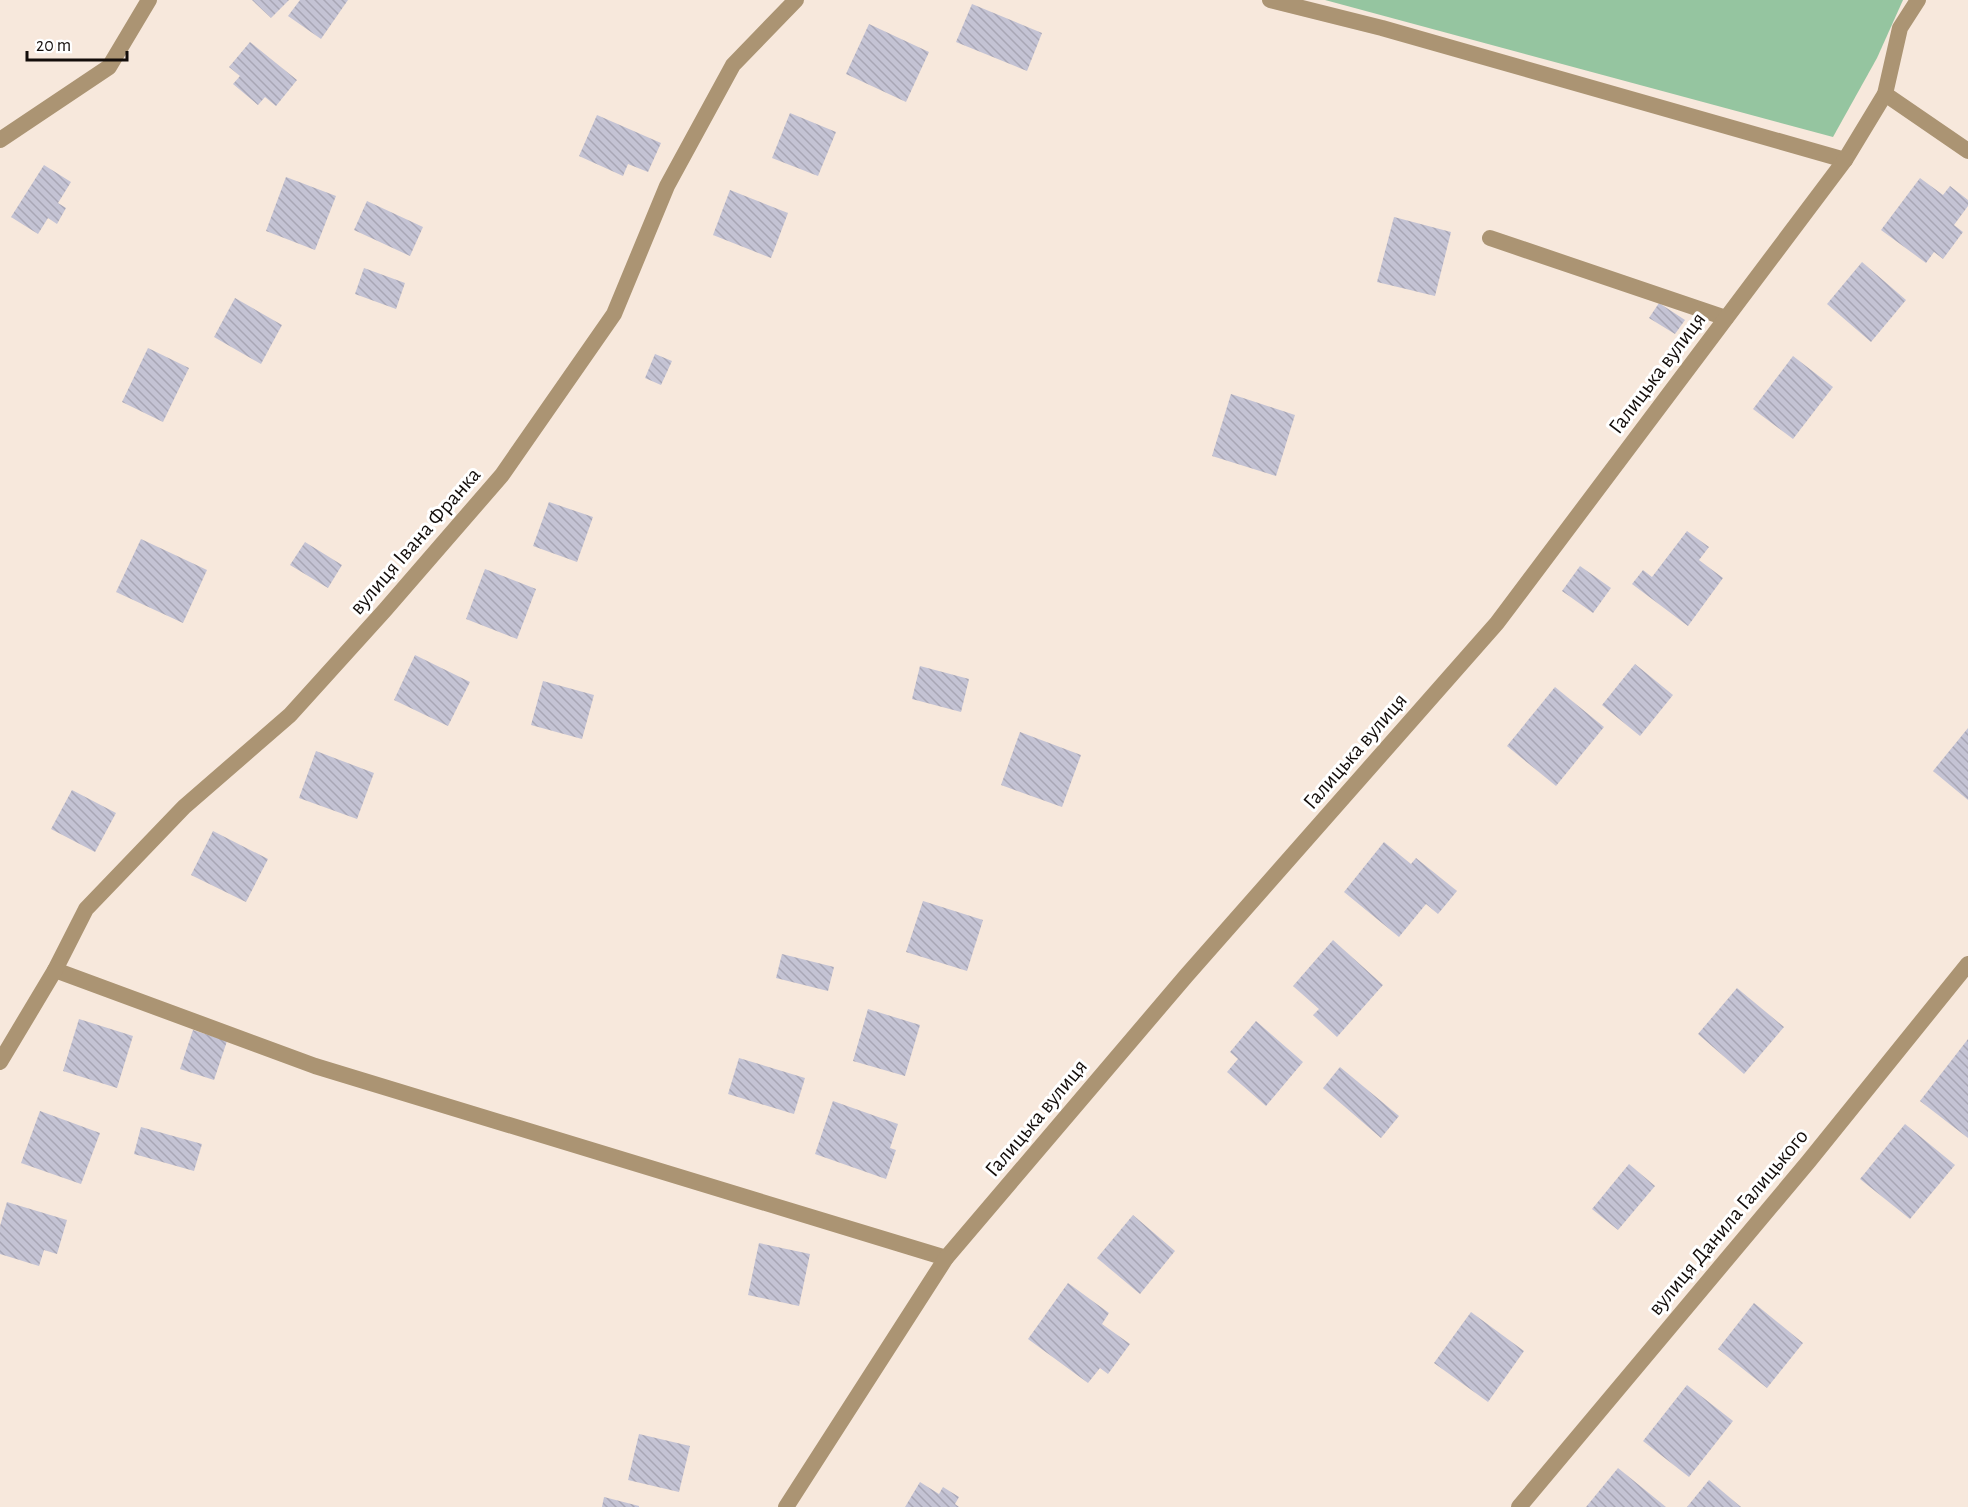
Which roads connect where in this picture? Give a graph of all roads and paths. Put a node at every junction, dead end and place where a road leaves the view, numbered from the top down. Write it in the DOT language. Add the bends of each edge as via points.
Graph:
graph roads {
  1 [pos="149,0"];
  2 [pos="796,0"];
  3 [pos="1270,0"];
  4 [pos="1918,0"];
  5 [pos="1885,94"];
  6 [pos="0,140"];
  7 [pos="1968,151"];
  8 [pos="1845,160"];
  9 [pos="1490,238"];
  10 [pos="1726,318"];
  11 [pos="1968,964"];
  12 [pos="55,970"];
  13 [pos="0,1062"];
  14 [pos="946,1258"];
  15 [pos="786,1507"];
  16 [pos="1519,1507"];
  1 -- 6 [label="street" via="109,67"];
  2 -- 12 [label="street, вулиця Івана Франка" via="733,65 667,186 614,314 502,475 290,715 184,807 86,909"];
  3 -- 8 [label="street" via="1382,28"];
  4 -- 5 [label="street, Галицька вулиця" via="1900,28"];
  5 -- 7 [label="street"];
  5 -- 8 [label="street, Галицька вулиця"];
  8 -- 10 [label="street, Галицька вулиця"];
  9 -- 10 [label="street"];
  10 -- 14 [label="street, Галицька вулиця" via="1497,624 1186,976"];
  11 -- 16 [label="street, вулиця Данила Галицького" via="1809,1161"];
  12 -- 13 [label="street, вулиця Івана Франка"];
  12 -- 14 [label="street" via="315,1066"];
  14 -- 15 [label="street, Галицька вулиця"];
}
